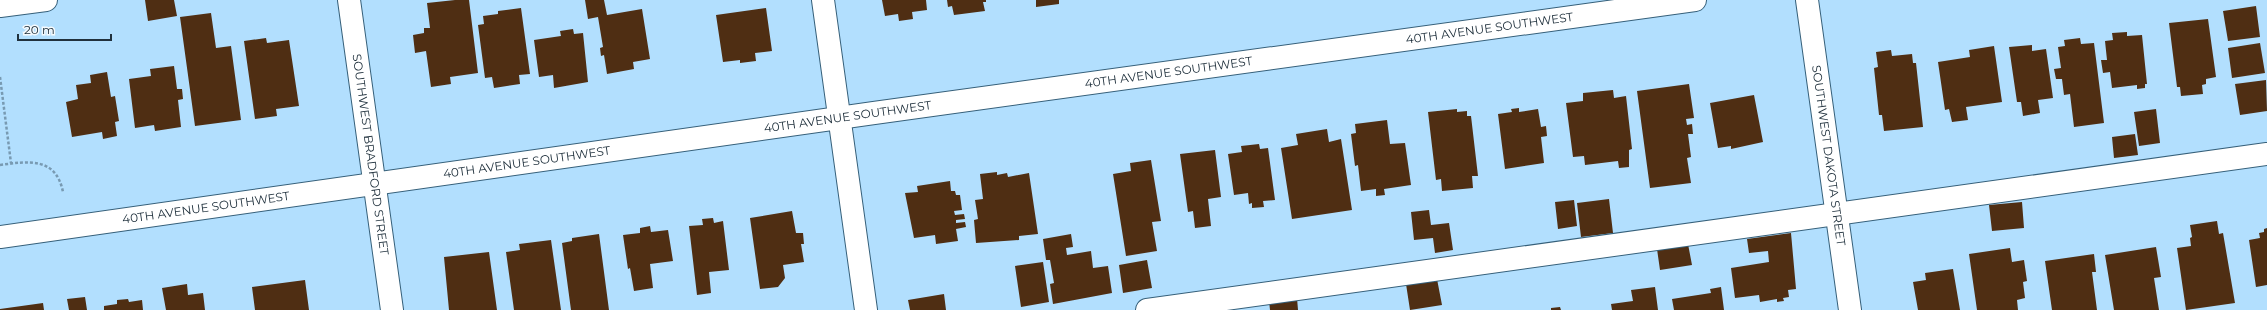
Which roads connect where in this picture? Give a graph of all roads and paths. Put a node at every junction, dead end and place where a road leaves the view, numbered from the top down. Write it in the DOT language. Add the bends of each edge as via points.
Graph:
graph roads {
  1 [pos="46,0"];
  2 [pos="349,0"];
  3 [pos="823,0"];
  4 [pos="1695,0"];
  5 [pos="1807,0"];
  6 [pos="0,6"];
  7 [pos="0,77"];
  8 [pos="840,118"];
  9 [pos="2267,154"];
  10 [pos="11,163"];
  11 [pos="0,165"];
  12 [pos="374,183"];
  13 [pos="63,192"];
  14 [pos="1837,214"];
  15 [pos="0,237"];
  16 [pos="392,310"];
  17 [pos="866,310"];
  18 [pos="1147,310"];
  19 [pos="1850,310"];
  1 -- 6 [label="street"];
  2 -- 12 [label="street, SOUTHWEST BRADFORD STREET"];
  3 -- 8 [label="street"];
  4 -- 8 [label="street, 40TH AVENUE SOUTHWEST"];
  5 -- 14 [label="street, SOUTHWEST DAKOTA STREET"];
  7 -- 10 [label="path"];
  8 -- 12 [label="street, 40TH AVENUE SOUTHWEST"];
  8 -- 17 [label="street"];
  9 -- 14 [label="street"];
  10 -- 11 [label="path"];
  10 -- 13 [label="path" via="31,162 49,167 57,173"];
  12 -- 15 [label="street, 40TH AVENUE SOUTHWEST"];
  12 -- 16 [label="street, SOUTHWEST BRADFORD STREET"];
  14 -- 18 [label="street"];
  14 -- 19 [label="street, SOUTHWEST DAKOTA STREET"];
}
